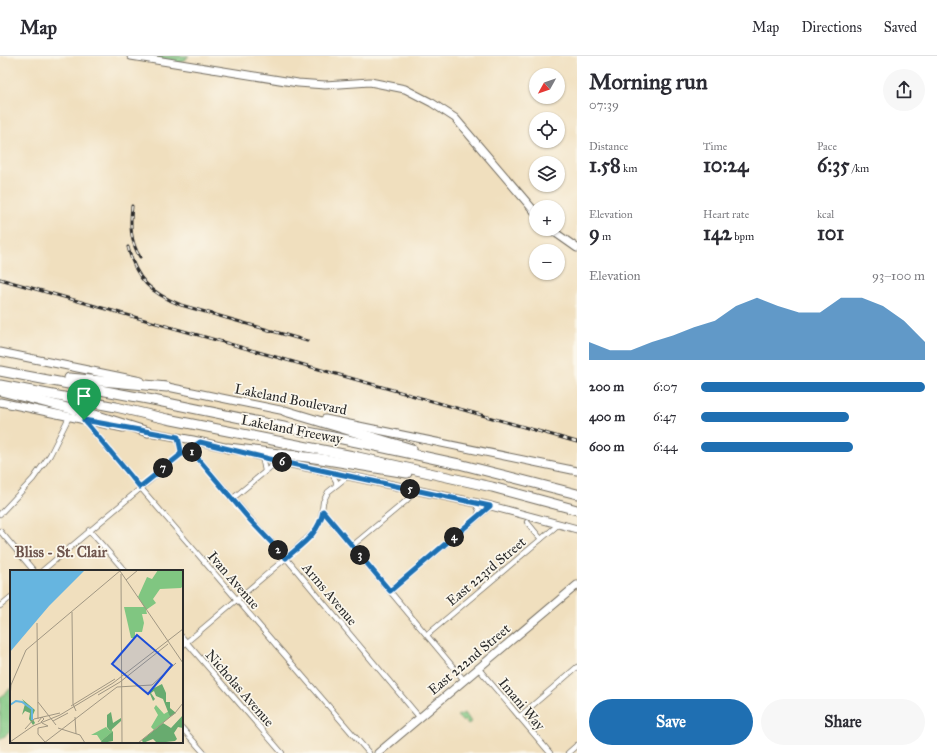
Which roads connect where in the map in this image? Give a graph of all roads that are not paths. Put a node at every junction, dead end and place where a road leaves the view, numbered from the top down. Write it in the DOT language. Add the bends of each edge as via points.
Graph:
graph roads {
  1 [pos="131,56"];
  2 [pos="529,205"];
  3 [pos="560,236"];
  4 [pos="577,248"];
  5 [pos="0,352"];
  6 [pos="0,371"];
  7 [pos="0,386"];
  8 [pos="167,387"];
  9 [pos="0,391"];
  10 [pos="0,402"];
  11 [pos="285,411"];
  12 [pos="69,417"];
  13 [pos="84,420"];
  14 [pos="148,432"];
  15 [pos="178,437"];
  16 [pos="200,442"];
  17 [pos="228,448"];
  18 [pos="190,449"];
  19 [pos="179,456"];
  20 [pos="262,456"];
  21 [pos="278,461"];
  22 [pos="459,464"];
  23 [pos="265,471"];
  24 [pos="577,471"];
  25 [pos="331,472"];
  26 [pos="348,476"];
  27 [pos="449,478"];
  28 [pos="336,485"];
  29 [pos="140,487"];
  30 [pos="416,490"];
  31 [pos="577,494"];
  32 [pos="232,499"];
  33 [pos="475,503"];
  34 [pos="490,506"];
  35 [pos="577,510"];
  36 [pos="323,511"];
  37 [pos="0,514"];
  38 [pos="478,516"];
  39 [pos="527,522"];
  40 [pos="560,524"];
  41 [pos="577,529"];
  42 [pos="89,530"];
  43 [pos="0,531"];
  44 [pos="541,539"];
  45 [pos="352,546"];
  46 [pos="286,558"];
  47 [pos="33,570"];
  48 [pos="43,570"];
  49 [pos="124,570"];
  50 [pos="577,585"];
  51 [pos="390,591"];
  52 [pos="10,598"];
  53 [pos="237,600"];
  54 [pos="0,606"];
  55 [pos="427,635"];
  56 [pos="183,638"];
  57 [pos="187,642"];
  58 [pos="183,645"];
  59 [pos="577,667"];
  60 [pos="478,668"];
  61 [pos="464,680"];
  62 [pos="519,717"];
  63 [pos="420,718"];
  64 [pos="183,729"];
  65 [pos="577,745"];
  66 [pos="204,753"];
  67 [pos="282,753"];
  68 [pos="369,753"];
  69 [pos="378,753"];
  70 [pos="550,753"];
  71 [pos="568,753"];
  1 -- 2 [label="street" via="298,83 325,85 370,82 405,89 455,118"];
  3 -- 4 [label="street"];
  5 -- 8 [label="street, Lakeland Boulevard"];
  6 -- 8 [label="highway"];
  6 -- 22 [label="highway, Lakeland Freeway"];
  7 -- 27 [label="highway, Lakeland Freeway" via="290,442"];
  8 -- 11 [label="street, Lakeland Boulevard"];
  9 -- 14 [label="highway" via="95,415"];
  10 -- 12 [label="street"];
  11 -- 22 [label="highway"];
  11 -- 24 [label="street, Lakeland Boulevard"];
  12 -- 13 [label="street"];
  12 -- 37 [label="street" via="50,455 33,480"];
  13 -- 14 [label="street"];
  13 -- 29 [label="street, Ivan Avenue"];
  14 -- 15 [label="street"];
  15 -- 16 [label="street"];
  15 -- 19 [label="street" via="181,451"];
  16 -- 17 [label="street"];
  16 -- 18 [label="street"];
  17 -- 20 [label="street"];
  17 -- 27 [label="highway"];
  18 -- 19 [label="street"];
  18 -- 32 [label="street, Arms Avenue"];
  19 -- 29 [label="street"];
  20 -- 21 [label="street"];
  20 -- 23 [label="street"];
  21 -- 23 [label="street"];
  21 -- 25 [label="street"];
  22 -- 31 [label="highway, Lakeland Freeway"];
  23 -- 32 [label="street"];
  25 -- 26 [label="street"];
  25 -- 28 [label="street"];
  26 -- 28 [label="street"];
  26 -- 30 [label="street"];
  27 -- 35 [label="highway, Lakeland Freeway"];
  28 -- 36 [label="street" via="328,492 323,502"];
  29 -- 42 [label="street"];
  29 -- 53 [label="street, Ivan Avenue"];
  30 -- 33 [label="street"];
  30 -- 45 [label="street"];
  32 -- 46 [label="street, Arms Avenue"];
  33 -- 34 [label="street"];
  33 -- 38 [label="street"];
  34 -- 38 [label="street"];
  34 -- 40 [label="street"];
  36 -- 45 [label="street"];
  36 -- 46 [label="street" via="316,530"];
  38 -- 51 [label="street"];
  39 -- 44 [label="street"];
  40 -- 41 [label="street"];
  40 -- 44 [label="street, East 223rd Street"];
  42 -- 48 [label="street"];
  42 -- 49 [label="street"];
  43 -- 47 [label="street"];
  44 -- 55 [label="street, East 223rd Street"];
  45 -- 51 [label="street"];
  46 -- 53 [label="street"];
  46 -- 63 [label="street, Arms Avenue"];
  50 -- 60 [label="street, East 222nd Street"];
  51 -- 55 [label="street"];
  52 -- 54 [label="street"];
  53 -- 57 [label="street"];
  53 -- 68 [label="street, Ivan Avenue"];
  55 -- 61 [label="street"];
  56 -- 57 [label="street, Nicholas Avenue"];
  57 -- 58 [label="street"];
  57 -- 67 [label="street, Nicholas Avenue"];
  59 -- 62 [label="street"];
  60 -- 61 [label="street, East 222nd Street"];
  60 -- 62 [label="street, Imani Way"];
  61 -- 63 [label="street, East 222nd Street"];
  62 -- 70 [label="street, Imani Way"];
  63 -- 69 [label="street, East 222nd Street"];
  64 -- 66 [label="street"];
  65 -- 71 [label="street"];
}
